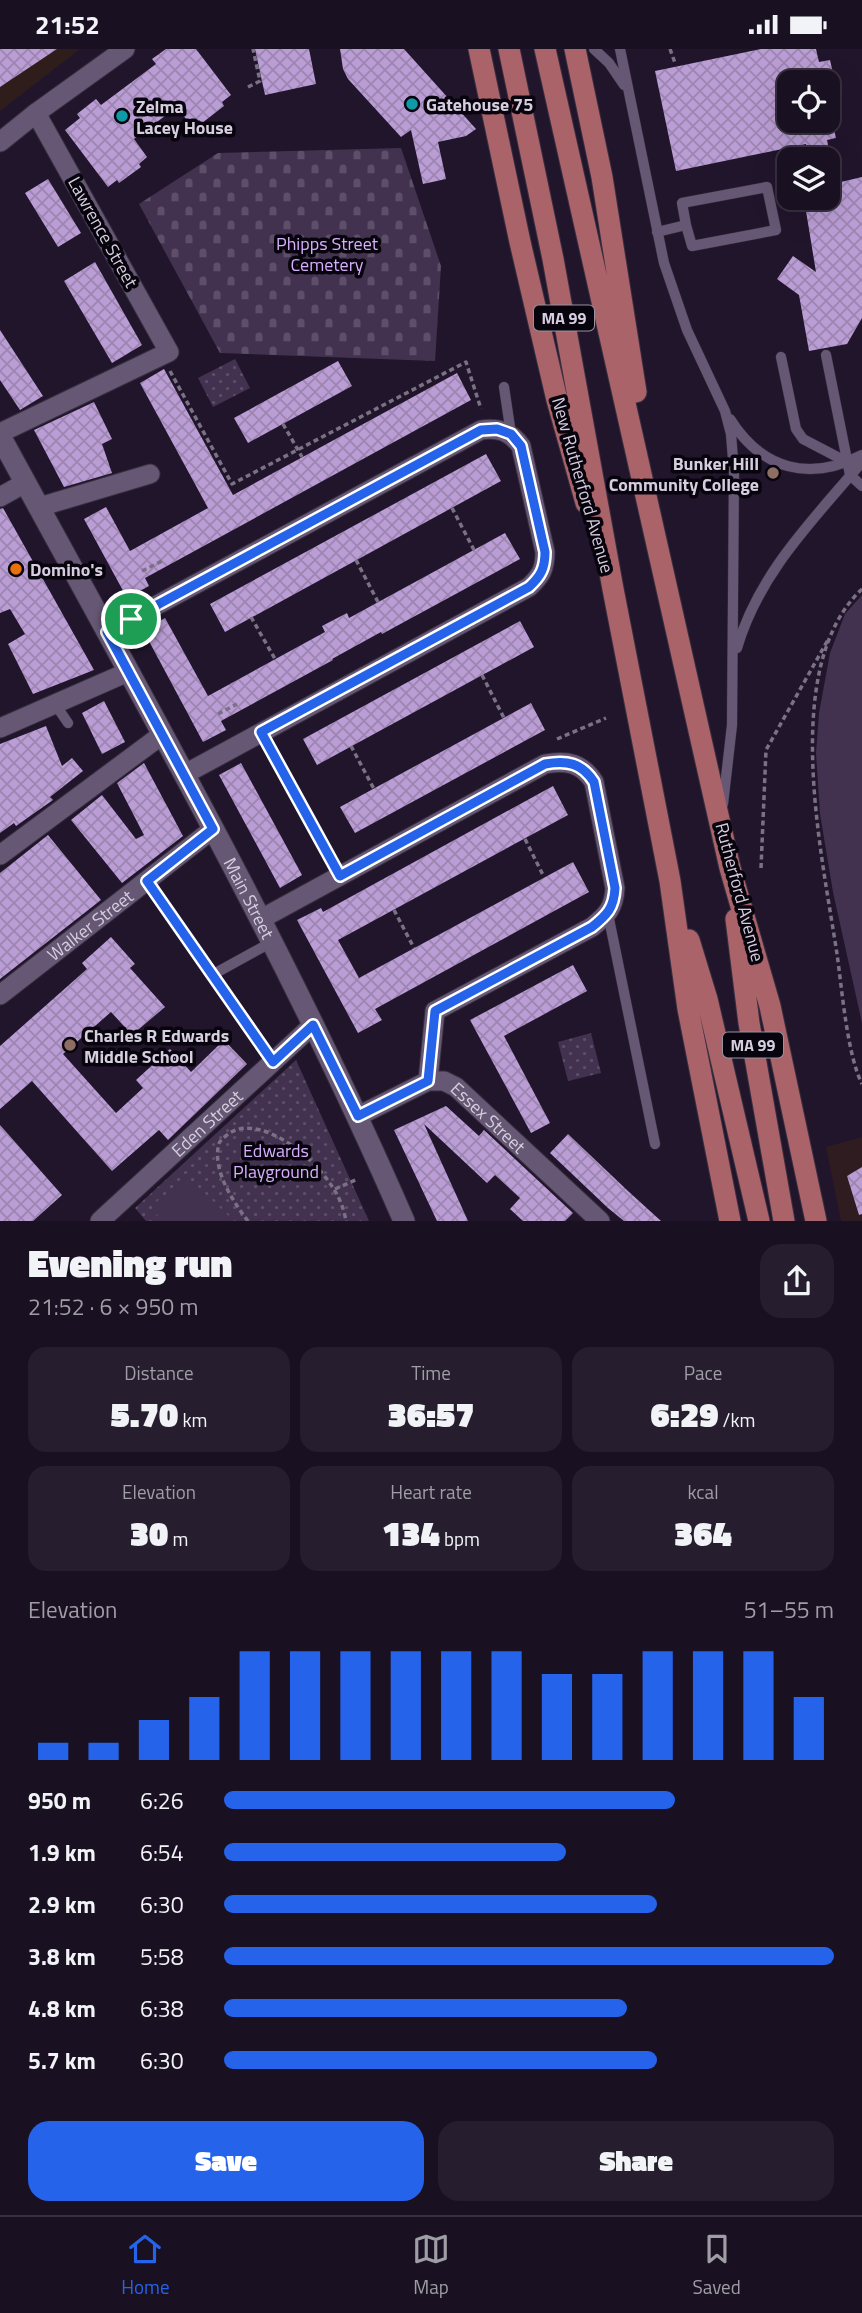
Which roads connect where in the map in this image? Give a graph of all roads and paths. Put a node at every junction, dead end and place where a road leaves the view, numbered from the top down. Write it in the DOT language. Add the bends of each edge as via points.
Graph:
graph roads {
  1 [pos="125,49"];
  2 [pos="253,49"];
  3 [pos="479,49"];
  4 [pos="509,49"];
  5 [pos="545,49"];
  6 [pos="575,49"];
  7 [pos="594,49"];
  8 [pos="620,49"];
  9 [pos="670,49"];
  10 [pos="675,63"];
  11 [pos="248,87"];
  12 [pos="630,99"];
  13 [pos="36,113"];
  14 [pos="0,142"];
  15 [pos="687,225"];
  16 [pos="657,232"];
  17 [pos="826,355"];
  18 [pos="781,356"];
  19 [pos="168,358"];
  20 [pos="504,387"];
  21 [pos="481,409"];
  22 [pos="725,411"];
  23 [pos="283,424"];
  24 [pos="511,434"];
  25 [pos="0,435"];
  26 [pos="862,455"];
  27 [pos="302,457"];
  28 [pos="848,462"];
  29 [pos="862,462"];
  30 [pos="150,474"];
  31 [pos="850,475"];
  32 [pos="25,483"];
  33 [pos="862,486"];
  34 [pos="0,496"];
  35 [pos="39,507"];
  36 [pos="452,508"];
  37 [pos="474,550"];
  38 [pos="164,560"];
  39 [pos="356,560"];
  40 [pos="662,563"];
  41 [pos="142,571"];
  42 [pos="613,589"];
  43 [pos="862,589"];
  44 [pos="378,602"];
  45 [pos="251,617"];
  46 [pos="834,628"];
  47 [pos="107,632"];
  48 [pos="275,659"];
  49 [pos="733,662"];
  50 [pos="128,672"];
  51 [pos="482,675"];
  52 [pos="55,704"];
  53 [pos="237,704"];
  54 [pos="218,714"];
  55 [pos="504,718"];
  56 [pos="606,718"];
  57 [pos="68,723"];
  58 [pos="0,727"];
  59 [pos="261,732"];
  60 [pos="163,734"];
  61 [pos="557,739"];
  62 [pos="351,746"];
  63 [pos="185,774"];
  64 [pos="374,789"];
  65 [pos="722,826"];
  66 [pos="213,829"];
  67 [pos="524,839"];
  68 [pos="0,855"];
  69 [pos="730,868"];
  70 [pos="761,868"];
  71 [pos="340,876"];
  72 [pos="544,877"];
  73 [pos="147,881"];
  74 [pos="670,881"];
  75 [pos="394,910"];
  76 [pos="608,914"];
  77 [pos="261,919"];
  78 [pos="272,942"];
  79 [pos="414,948"];
  80 [pos="212,975"];
  81 [pos="0,995"];
  82 [pos="313,1025"];
  83 [pos="273,1062"];
  84 [pos="428,1081"];
  85 [pos="862,1084"];
  86 [pos="358,1116"];
  87 [pos="655,1144"];
  88 [pos="358,1179"];
  89 [pos="335,1189"];
  90 [pos="100,1221"];
  91 [pos="248,1221"];
  92 [pos="346,1221"];
  93 [pos="404,1221"];
  94 [pos="600,1221"];
  95 [pos="730,1221"];
  96 [pos="759,1221"];
  97 [pos="784,1221"];
  98 [pos="816,1221"];
  1 -- 13 [label="street"];
  2 -- 11 [label="path" via="260,81"];
  3 -- 42 [label="main road, New Rutherford Avenue" via="557,400"];
  4 -- 42 [label="main road, New Rutherford Avenue / MA 99"];
  5 -- 40 [label="main road, MA 99"];
  6 -- 40 [label="main road" via="604,187"];
  7 -- 12 [label="lane" via="617,74"];
  8 -- 12 [label="lane"];
  9 -- 10 [label="path"];
  12 -- 16 [label="lane"];
  13 -- 14 [label="street"];
  13 -- 19 [label="street, Lawrence Street"];
  15 -- 15 [label="lane" via="692,246 776,230 767,187 682,203"];
  15 -- 16 [label="lane"];
  16 -- 22 [label="lane" via="687,330"];
  17 -- 28 [label="lane"];
  18 -- 28 [label="lane" via="796,429 803,439"];
  19 -- 21 [label="path" via="232,484 466,362"];
  19 -- 25 [label="street"];
  20 -- 24 [label="lane"];
  22 -- 28 [label="lane" via="751,445 784,466 816,470"];
  22 -- 49 [label="lane" via="734,471"];
  23 -- 27 [label="path, bridge"];
  24 -- 47 [label="street" via="481,430"];
  24 -- 59 [label="street" via="521,446 545,552 540,577"];
  25 -- 32 [label="main road, Main Street"];
  26 -- 28 [label="lane"];
  28 -- 31 [label="lane"];
  29 -- 31 [label="lane"];
  30 -- 35 [label="street"];
  31 -- 33 [label="lane"];
  31 -- 49 [label="lane" via="771,572 749,614"];
  32 -- 34 [label="street"];
  32 -- 35 [label="main road, Main Street"];
  35 -- 47 [label="main road, Main Street"];
  36 -- 37 [label="path"];
  38 -- 41 [label="path"];
  39 -- 44 [label="path"];
  40 -- 65 [label="main road, Rutherford Avenue / MA 99"];
  42 -- 74 [label="main road, MA 99"];
  43 -- 46 [label="path" via="849,601"];
  45 -- 48 [label="path"];
  46 -- 70 [label="path" via="766,750"];
  46 -- 85 [label="path" via="817,698 812,764 847,1020"];
  47 -- 50 [label="main road, Main Street"];
  49 -- 65 [label="lane"];
  50 -- 52 [label="street"];
  50 -- 60 [label="main road, Main Street"];
  51 -- 55 [label="path"];
  52 -- 57 [label="lane"];
  52 -- 58 [label="street"];
  53 -- 54 [label="path"];
  56 -- 61 [label="path"];
  59 -- 63 [label="street"];
  59 -- 71 [label="lane"];
  60 -- 63 [label="main road, Main Street"];
  60 -- 68 [label="street" via="99,775"];
  62 -- 64 [label="path"];
  63 -- 66 [label="main road, Main Street"];
  65 -- 69 [label="main road, Rutherford Avenue / MA 99"];
  66 -- 73 [label="street, Walker Street"];
  66 -- 77 [label="main road, Main Street"];
  67 -- 72 [label="path"];
  69 -- 97 [label="main road, MA 99" via="746,1002"];
  69 -- 98 [label="main road, Rutherford Avenue" via="770,1006"];
  71 -- 76 [label="street" via="545,764 565,762 586,770 594,782 615,888"];
  71 -- 77 [label="street"];
  73 -- 80 [label="lane"];
  73 -- 81 [label="street, Walker Street"];
  74 -- 95 [label="main road" via="688,1009"];
  74 -- 96 [label="main road, MA 99" via="707,999"];
  75 -- 79 [label="path"];
  76 -- 84 [label="street" via="592,927 435,1011"];
  76 -- 87 [label="lane"];
  77 -- 78 [label="main road, Main Street"];
  78 -- 80 [label="lane"];
  78 -- 82 [label="main road, Main Street"];
  80 -- 83 [label="lane"];
  82 -- 83 [label="street, Eden Street"];
  82 -- 86 [label="main road, Main Street"];
  83 -- 90 [label="street, Eden Street"];
  84 -- 86 [label="street, Essex Street"];
  84 -- 94 [label="street, Essex Street" via="456,1087"];
  86 -- 93 [label="main road, Main Street"];
  88 -- 89 [label="path"];
  89 -- 91 [label="path" via="292,1144 256,1129 232,1131 220,1141 219,1163 229,1191"];
  89 -- 92 [label="path"];
}
